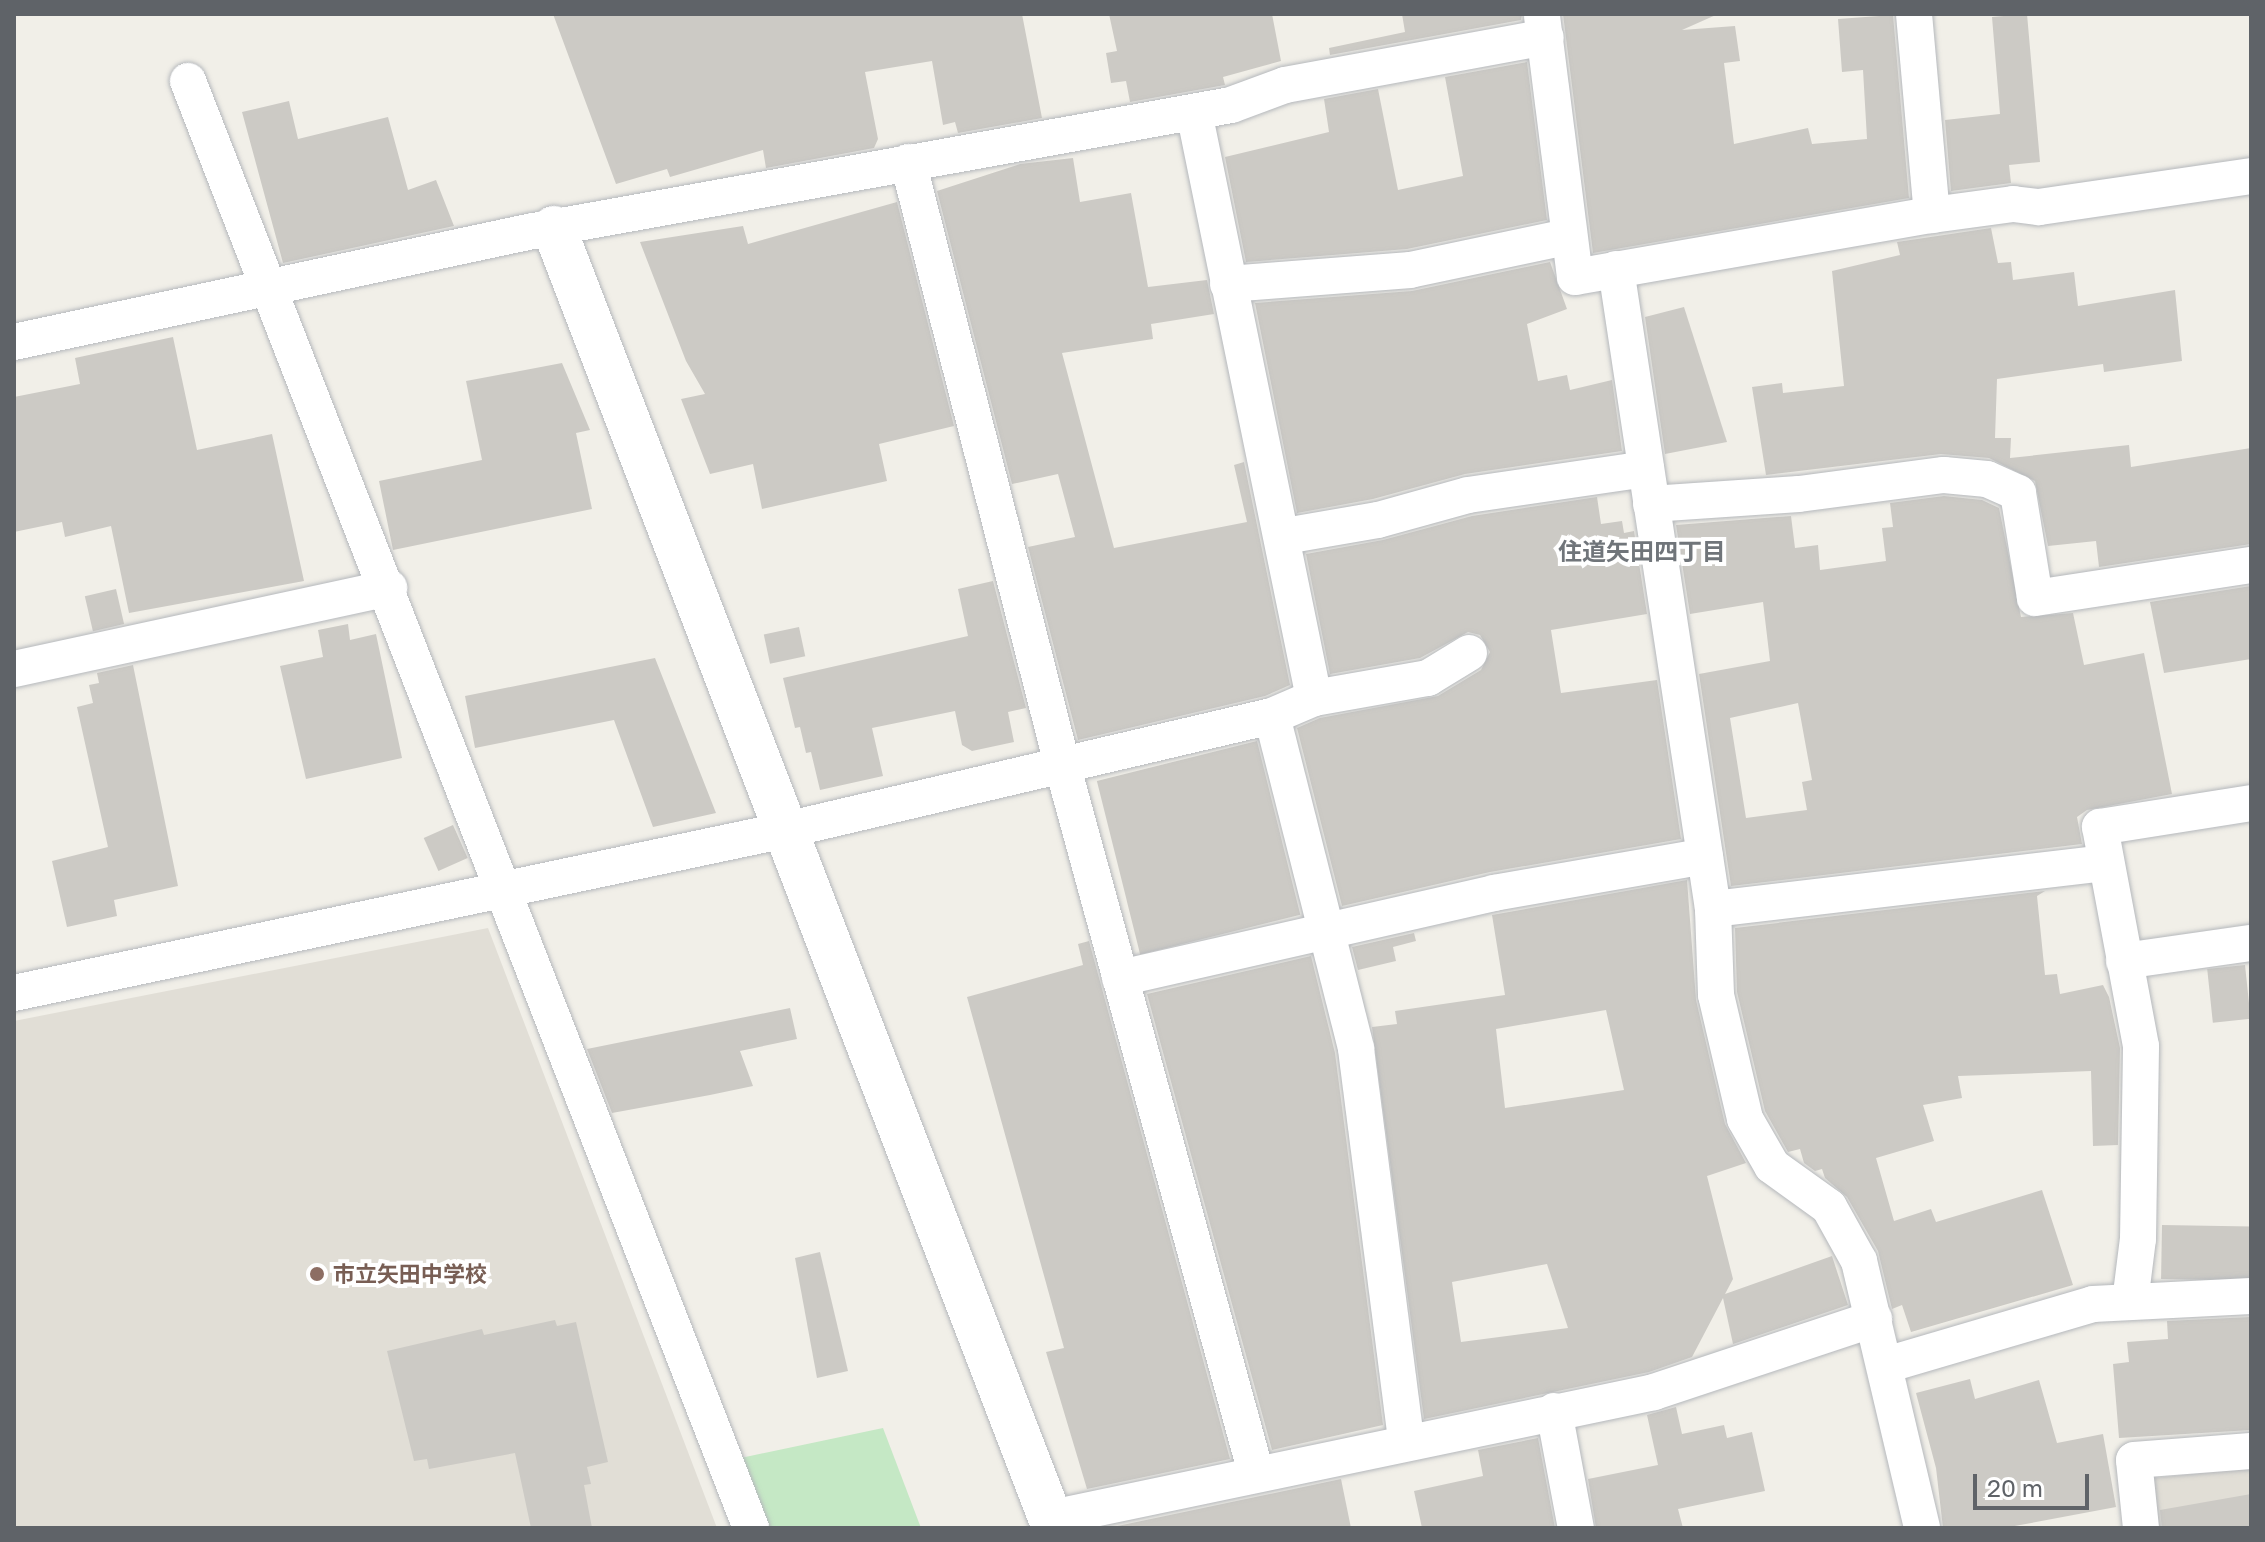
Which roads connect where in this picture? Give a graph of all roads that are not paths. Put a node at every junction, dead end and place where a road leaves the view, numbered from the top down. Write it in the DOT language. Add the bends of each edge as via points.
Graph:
graph roads {
  1 [pos="1914,14"];
  2 [pos="1544,26"];
  3 [pos="188,81"];
  4 [pos="1194,112"];
  5 [pos="908,162"];
  6 [pos="2251,176"];
  7 [pos="1932,215"];
  8 [pos="554,228"];
  9 [pos="1567,237"];
  10 [pos="1616,269"];
  11 [pos="1228,284"];
  12 [pos="272,285"];
  13 [pos="14,342"];
  14 [pos="1646,469"];
  15 [pos="1651,504"];
  16 [pos="1285,536"];
  17 [pos="2251,565"];
  18 [pos="389,588"];
  19 [pos="1469,653"];
  20 [pos="14,669"];
  21 [pos="1314,698"];
  22 [pos="1272,716"];
  23 [pos="1062,764"];
  24 [pos="2251,803"];
  25 [pos="790,829"];
  26 [pos="1705,856"];
  27 [pos="2103,863"];
  28 [pos="505,889"];
  29 [pos="1713,909"];
  30 [pos="1326,932"];
  31 [pos="2251,943"];
  32 [pos="2124,961"];
  33 [pos="1120,978"];
  34 [pos="14,993"];
  35 [pos="2251,1296"];
  36 [pos="2130,1302"];
  37 [pos="1874,1319"];
  38 [pos="1886,1365"];
  39 [pos="1554,1411"];
  40 [pos="1406,1441"];
  41 [pos="2251,1451"];
  42 [pos="1256,1473"];
  43 [pos="1052,1523"];
  44 [pos="751,1528"];
  45 [pos="1576,1528"];
  46 [pos="1922,1528"];
  47 [pos="2141,1528"];
  1 -- 7 [label="street"];
  2 -- 4 [label="street" via="1285,85"];
  2 -- 9 [label="street"];
  3 -- 12 [label="street"];
  4 -- 5 [label="street"];
  4 -- 11 [label="street"];
  5 -- 8 [label="street"];
  5 -- 23 [label="street"];
  6 -- 7 [label="street" via="2039,207 2013,204"];
  7 -- 10 [label="street"];
  8 -- 12 [label="street"];
  8 -- 25 [label="street"];
  9 -- 10 [label="street" via="1575,277"];
  9 -- 11 [label="street" via="1410,270"];
  10 -- 14 [label="street"];
  11 -- 16 [label="street"];
  12 -- 13 [label="street"];
  12 -- 18 [label="street"];
  14 -- 15 [label="street"];
  14 -- 16 [label="street" via="1468,495 1378,520"];
  15 -- 17 [label="street" via="1799,494 1944,475 1987,479 2018,493 2035,598"];
  15 -- 26 [label="street"];
  16 -- 21 [label="street"];
  18 -- 20 [label="street"];
  18 -- 28 [label="street"];
  19 -- 21 [label="street" via="1428,678"];
  21 -- 22 [label="street"];
  22 -- 23 [label="street"];
  22 -- 30 [label="street"];
  23 -- 25 [label="street"];
  23 -- 33 [label="street"];
  24 -- 27 [label="street" via="2100,827"];
  25 -- 28 [label="street"];
  25 -- 43 [label="street"];
  26 -- 29 [label="street"];
  26 -- 30 [label="street" via="1494,893"];
  27 -- 29 [label="street"];
  27 -- 32 [label="street"];
  28 -- 34 [label="street"];
  28 -- 44 [label="street"];
  29 -- 37 [label="street" via="1716,995 1745,1119 1772,1166 1829,1207 1859,1261"];
  30 -- 33 [label="street"];
  30 -- 40 [label="street" via="1356,1049"];
  31 -- 32 [label="street"];
  32 -- 36 [label="street" via="2141,1046 2138,1239"];
  33 -- 42 [label="street"];
  35 -- 36 [label="street"];
  36 -- 38 [label="street" via="2093,1304"];
  37 -- 38 [label="street"];
  37 -- 39 [label="street" via="1654,1392"];
  38 -- 46 [label="street"];
  39 -- 40 [label="street"];
  39 -- 45 [label="street"];
  40 -- 42 [label="street"];
  41 -- 47 [label="street" via="2134,1460"];
  42 -- 43 [label="street"];
}
